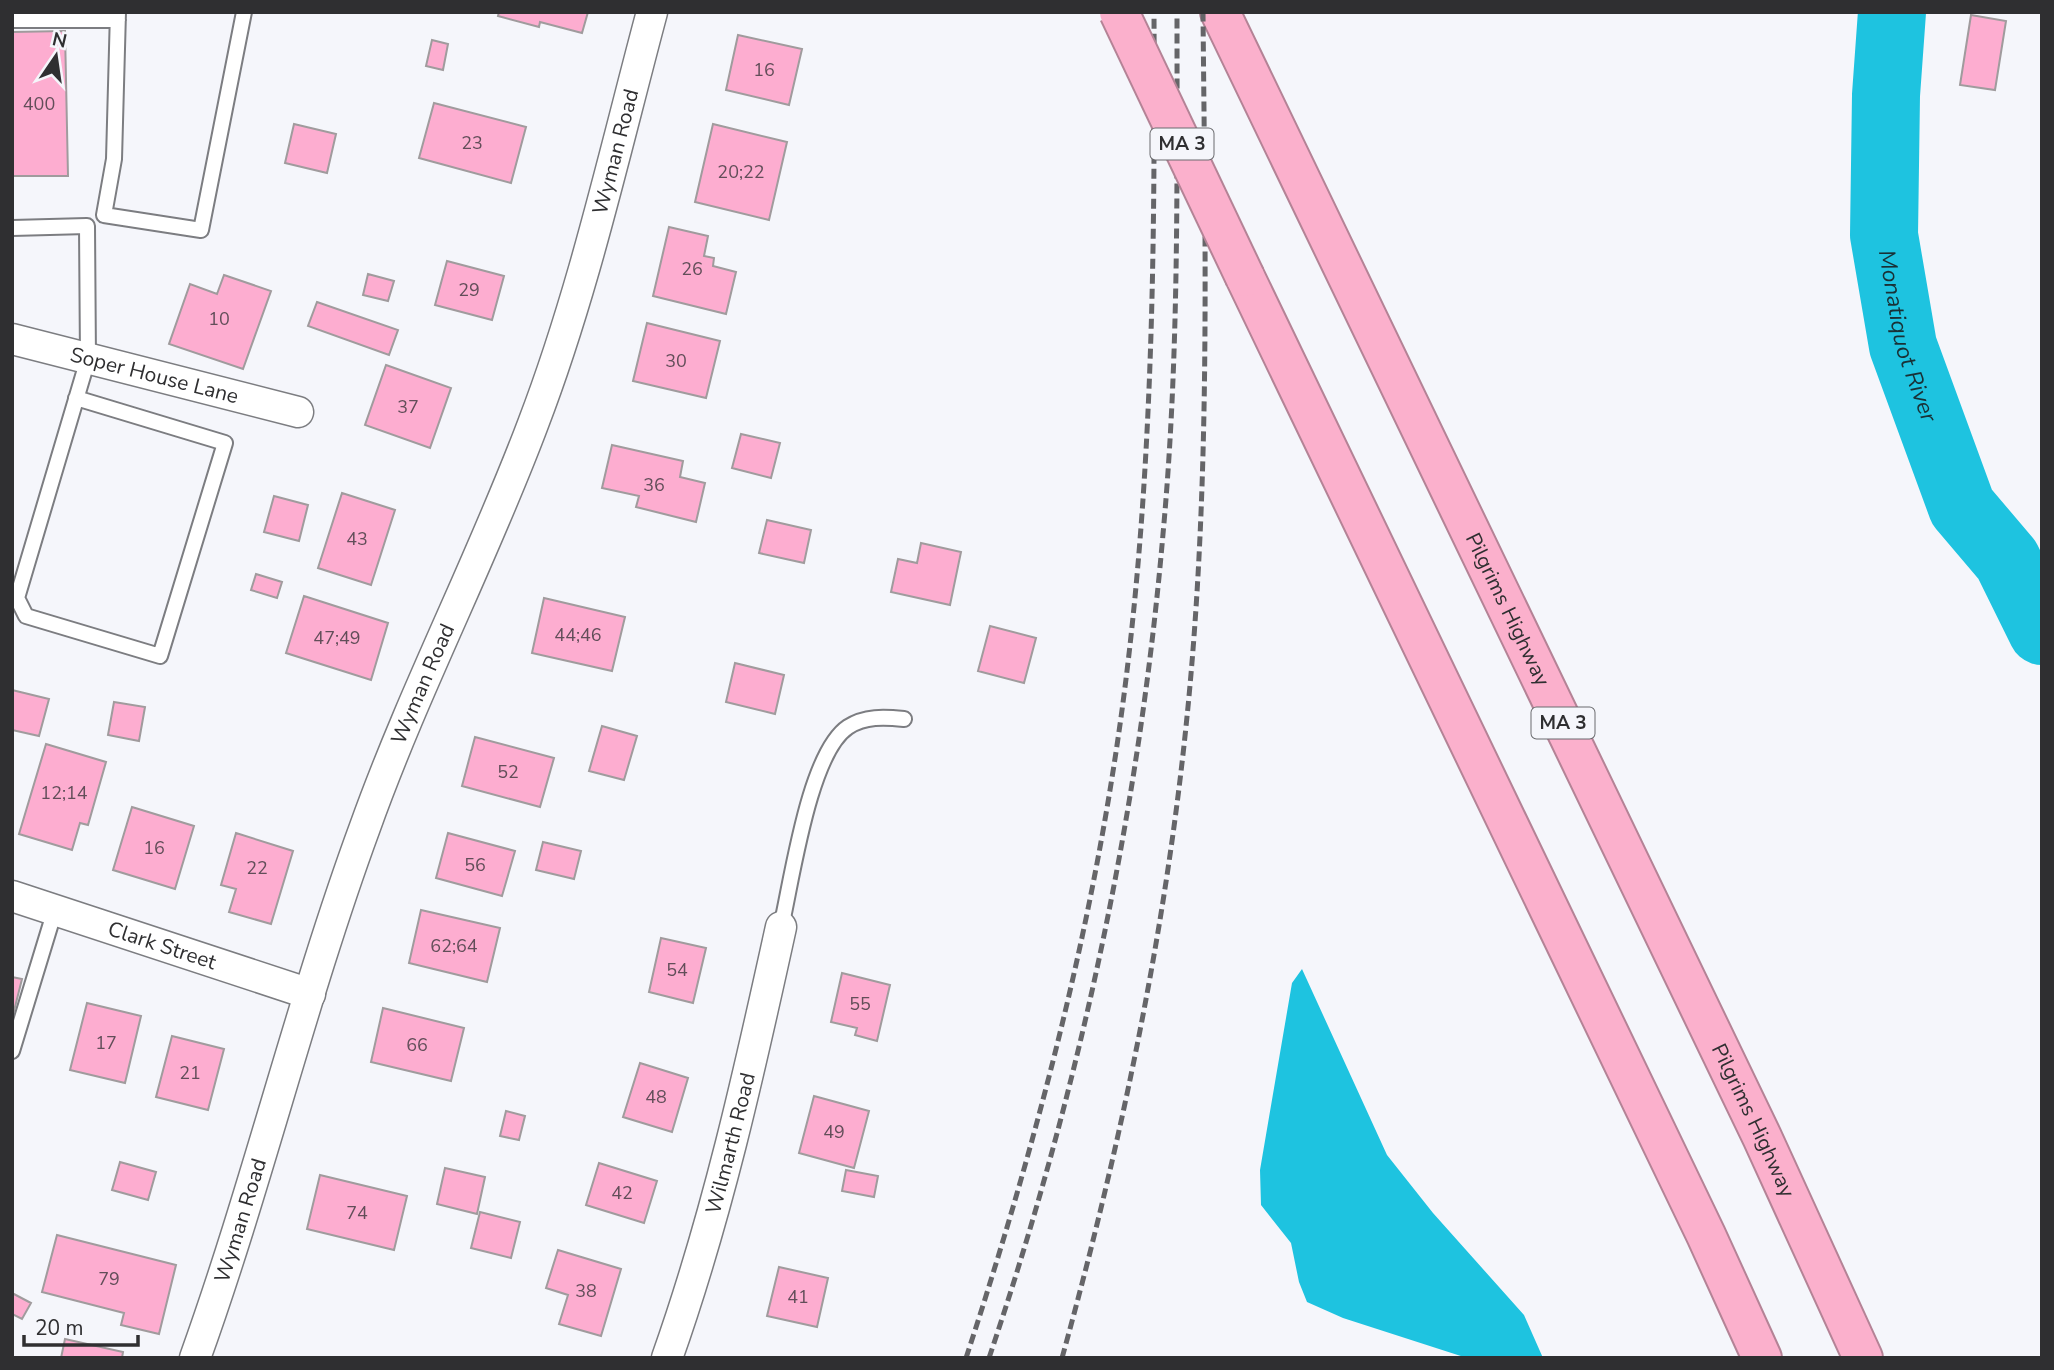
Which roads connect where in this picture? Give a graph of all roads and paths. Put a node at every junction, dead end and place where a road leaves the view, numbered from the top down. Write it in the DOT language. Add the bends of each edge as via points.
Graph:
graph roads {
  1 [pos="244,12"];
  2 [pos="652,12"];
  3 [pos="1119,12"];
  4 [pos="1220,12"];
  5 [pos="118,16"];
  6 [pos="12,20"];
  7 [pos="104,215"];
  8 [pos="87,226"];
  9 [pos="12,228"];
  10 [pos="12,339"];
  11 [pos="88,359"];
  12 [pos="76,398"];
  13 [pos="298,412"];
  14 [pos="15,598"];
  15 [pos="904,719"];
  16 [pos="12,896"];
  17 [pos="55,910"];
  18 [pos="781,927"];
  19 [pos="310,994"];
  20 [pos="12,1051"];
  21 [pos="195,1358"];
  22 [pos="667,1358"];
  23 [pos="1762,1358"];
  24 [pos="1863,1358"];
  1 -- 7 [label="lane" via="201,230"];
  2 -- 19 [label="street, Wyman Road" via="548,386 367,821"];
  3 -- 23 [label="highway, MA 3, bridge"];
  4 -- 24 [label="highway, Pilgrims Highway / MA 3" via="1762,1137"];
  5 -- 6 [label="lane"];
  5 -- 7 [label="lane" via="114,159"];
  7 -- 8 [label="lane"];
  8 -- 9 [label="lane"];
  8 -- 11 [label="lane"];
  10 -- 11 [label="street, Soper House Lane"];
  11 -- 12 [label="lane"];
  11 -- 13 [label="street, Soper House Lane"];
  12 -- 14 [label="lane"];
  12 -- 14 [label="lane" via="225,443 160,656 26,615"];
  15 -- 18 [label="lane" via="862,720 832,742 814,781"];
  16 -- 17 [label="street, Clark Street"];
  17 -- 19 [label="street, Clark Street"];
  17 -- 20 [label="lane"];
  18 -- 22 [label="street, Wilmarth Road" via="734,1143"];
  19 -- 21 [label="street, Wyman Road" via="234,1247"];
}
